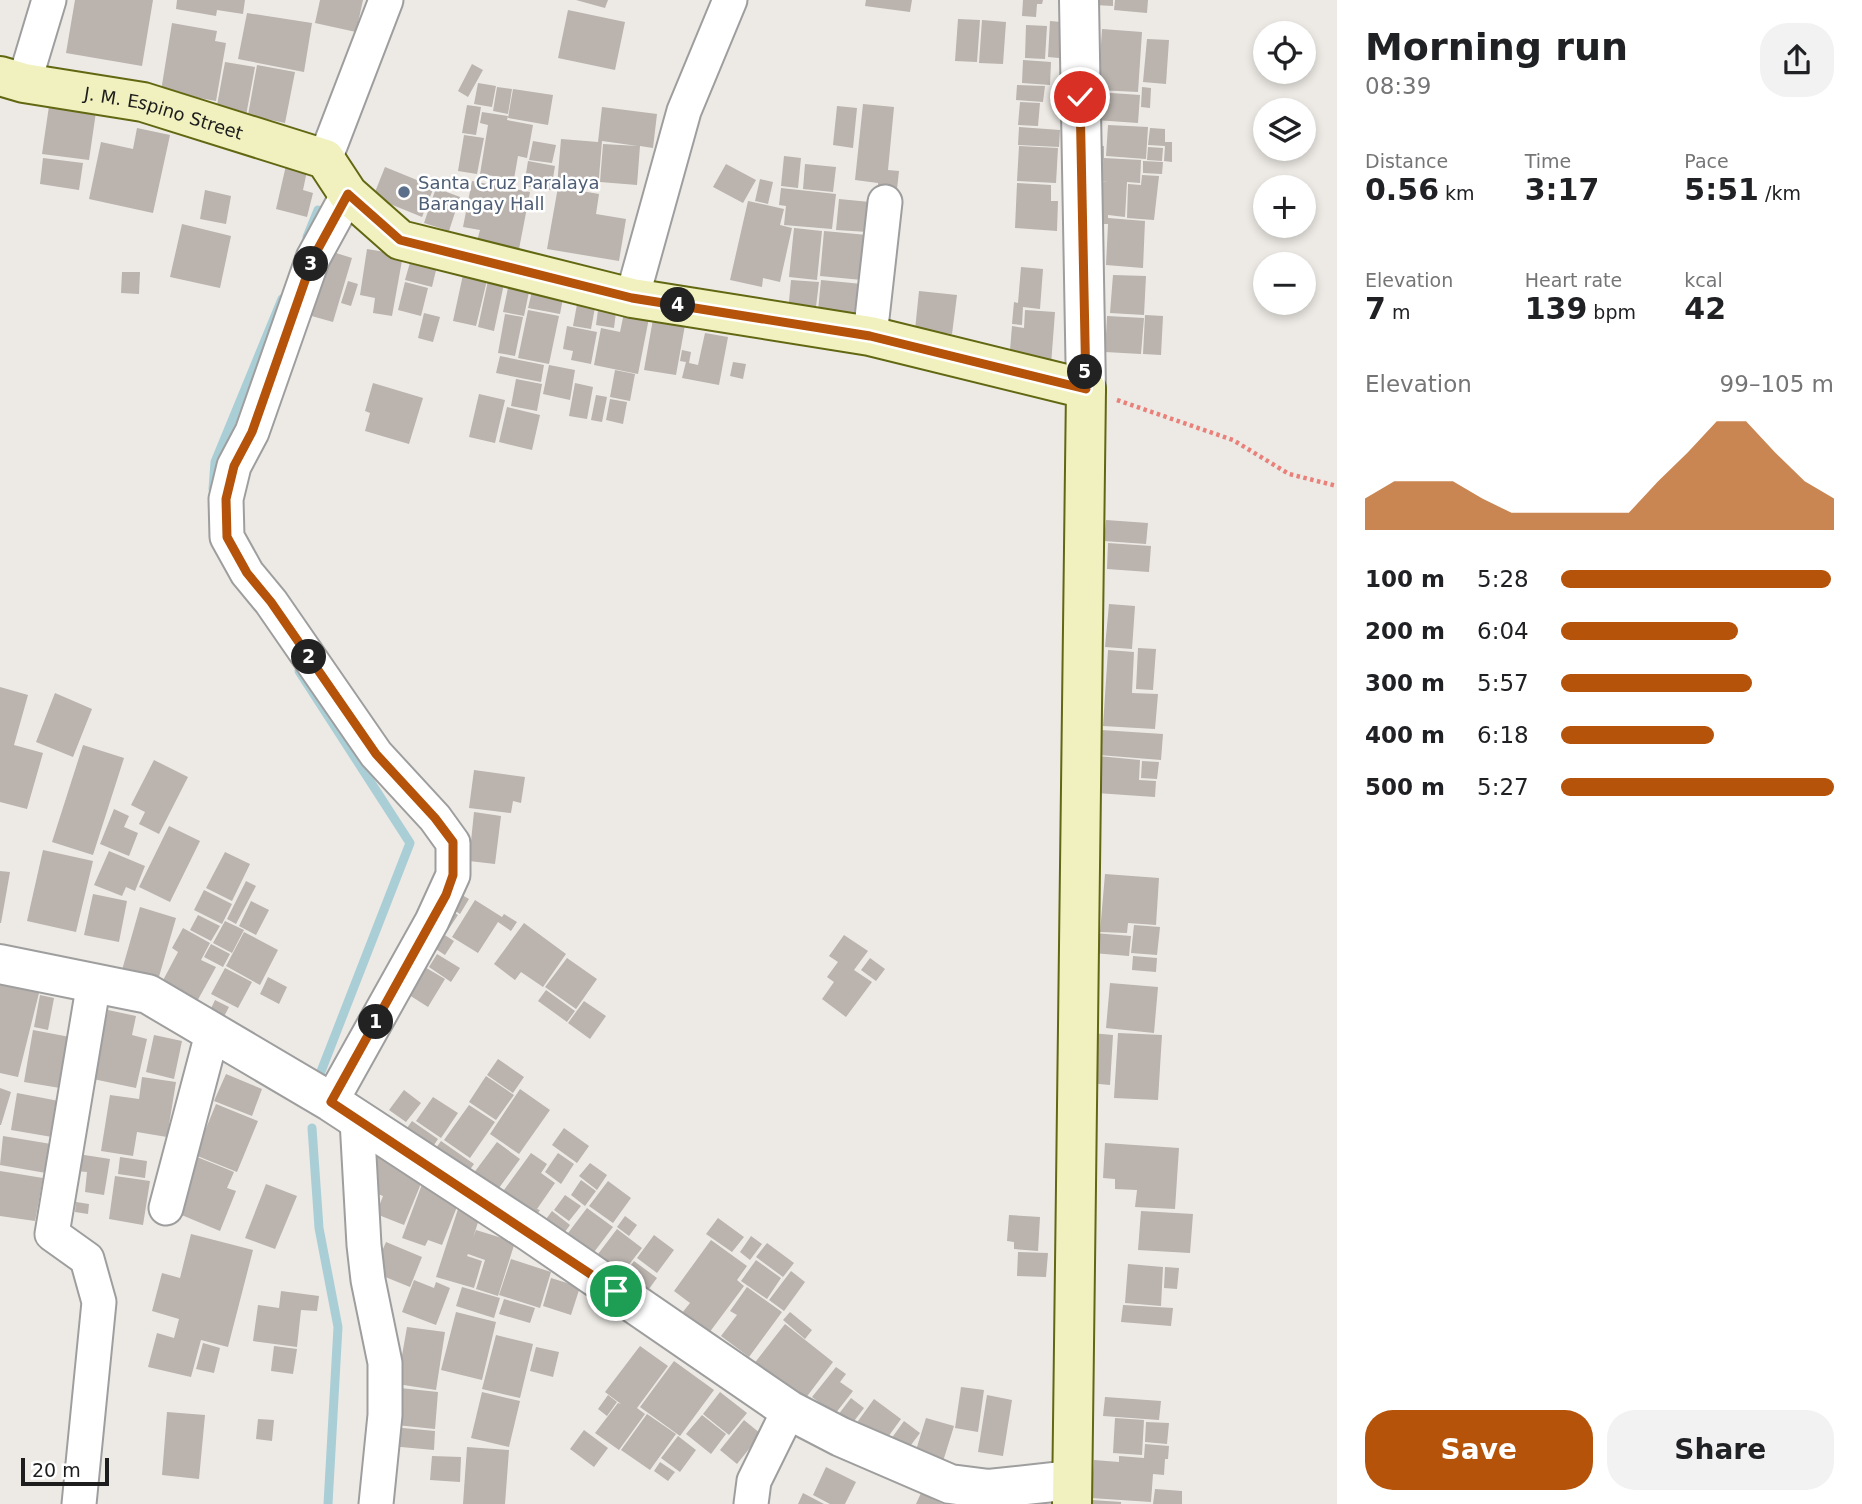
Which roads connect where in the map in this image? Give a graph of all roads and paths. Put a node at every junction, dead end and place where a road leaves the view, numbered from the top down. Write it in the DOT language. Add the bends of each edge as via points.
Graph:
graph roads {
  1 [pos="49,0"];
  2 [pos="386,0"];
  3 [pos="730,0"];
  4 [pos="1079,0"];
  5 [pos="12,80"];
  6 [pos="325,159"];
  7 [pos="348,194"];
  8 [pos="885,202"];
  9 [pos="632,298"];
  10 [pos="870,336"];
  11 [pos="1086,389"];
  12 [pos="1337,486"];
  13 [pos="0,964"];
  14 [pos="94,982"];
  15 [pos="212,1034"];
  16 [pos="344,1111"];
  17 [pos="166,1208"];
  18 [pos="789,1410"];
  19 [pos="1072,1492"];
  20 [pos="79,1504"];
  21 [pos="376,1504"];
  22 [pos="751,1504"];
  1 -- 5 [label="street"];
  2 -- 6 [label="street"];
  3 -- 9 [label="street" via="684,111"];
  4 -- 11 [label="street"];
  5 -- 6 [label="main road, J. M. Espino Street" via="143,102"];
  6 -- 7 [label="main road"];
  7 -- 9 [label="main road" via="400,240"];
  7 -- 16 [label="street" via="313,258 252,432 234,466 226,499 227,537 247,573 376,754 453,842 453,875"];
  8 -- 10 [label="street"];
  9 -- 10 [label="main road"];
  10 -- 11 [label="main road"];
  11 -- 12 [label="path" via="1233,440 1289,474"];
  11 -- 19 [label="main road"];
  13 -- 14 [label="street"];
  14 -- 15 [label="street" via="148,994"];
  14 -- 20 [label="street" via="52,1234 87,1259 99,1303"];
  15 -- 16 [label="street"];
  15 -- 17 [label="street"];
  16 -- 18 [label="street"];
  16 -- 21 [label="street" via="385,1363"];
  18 -- 19 [label="street" via="950,1484"];
  18 -- 22 [label="street" via="754,1481"];
}
